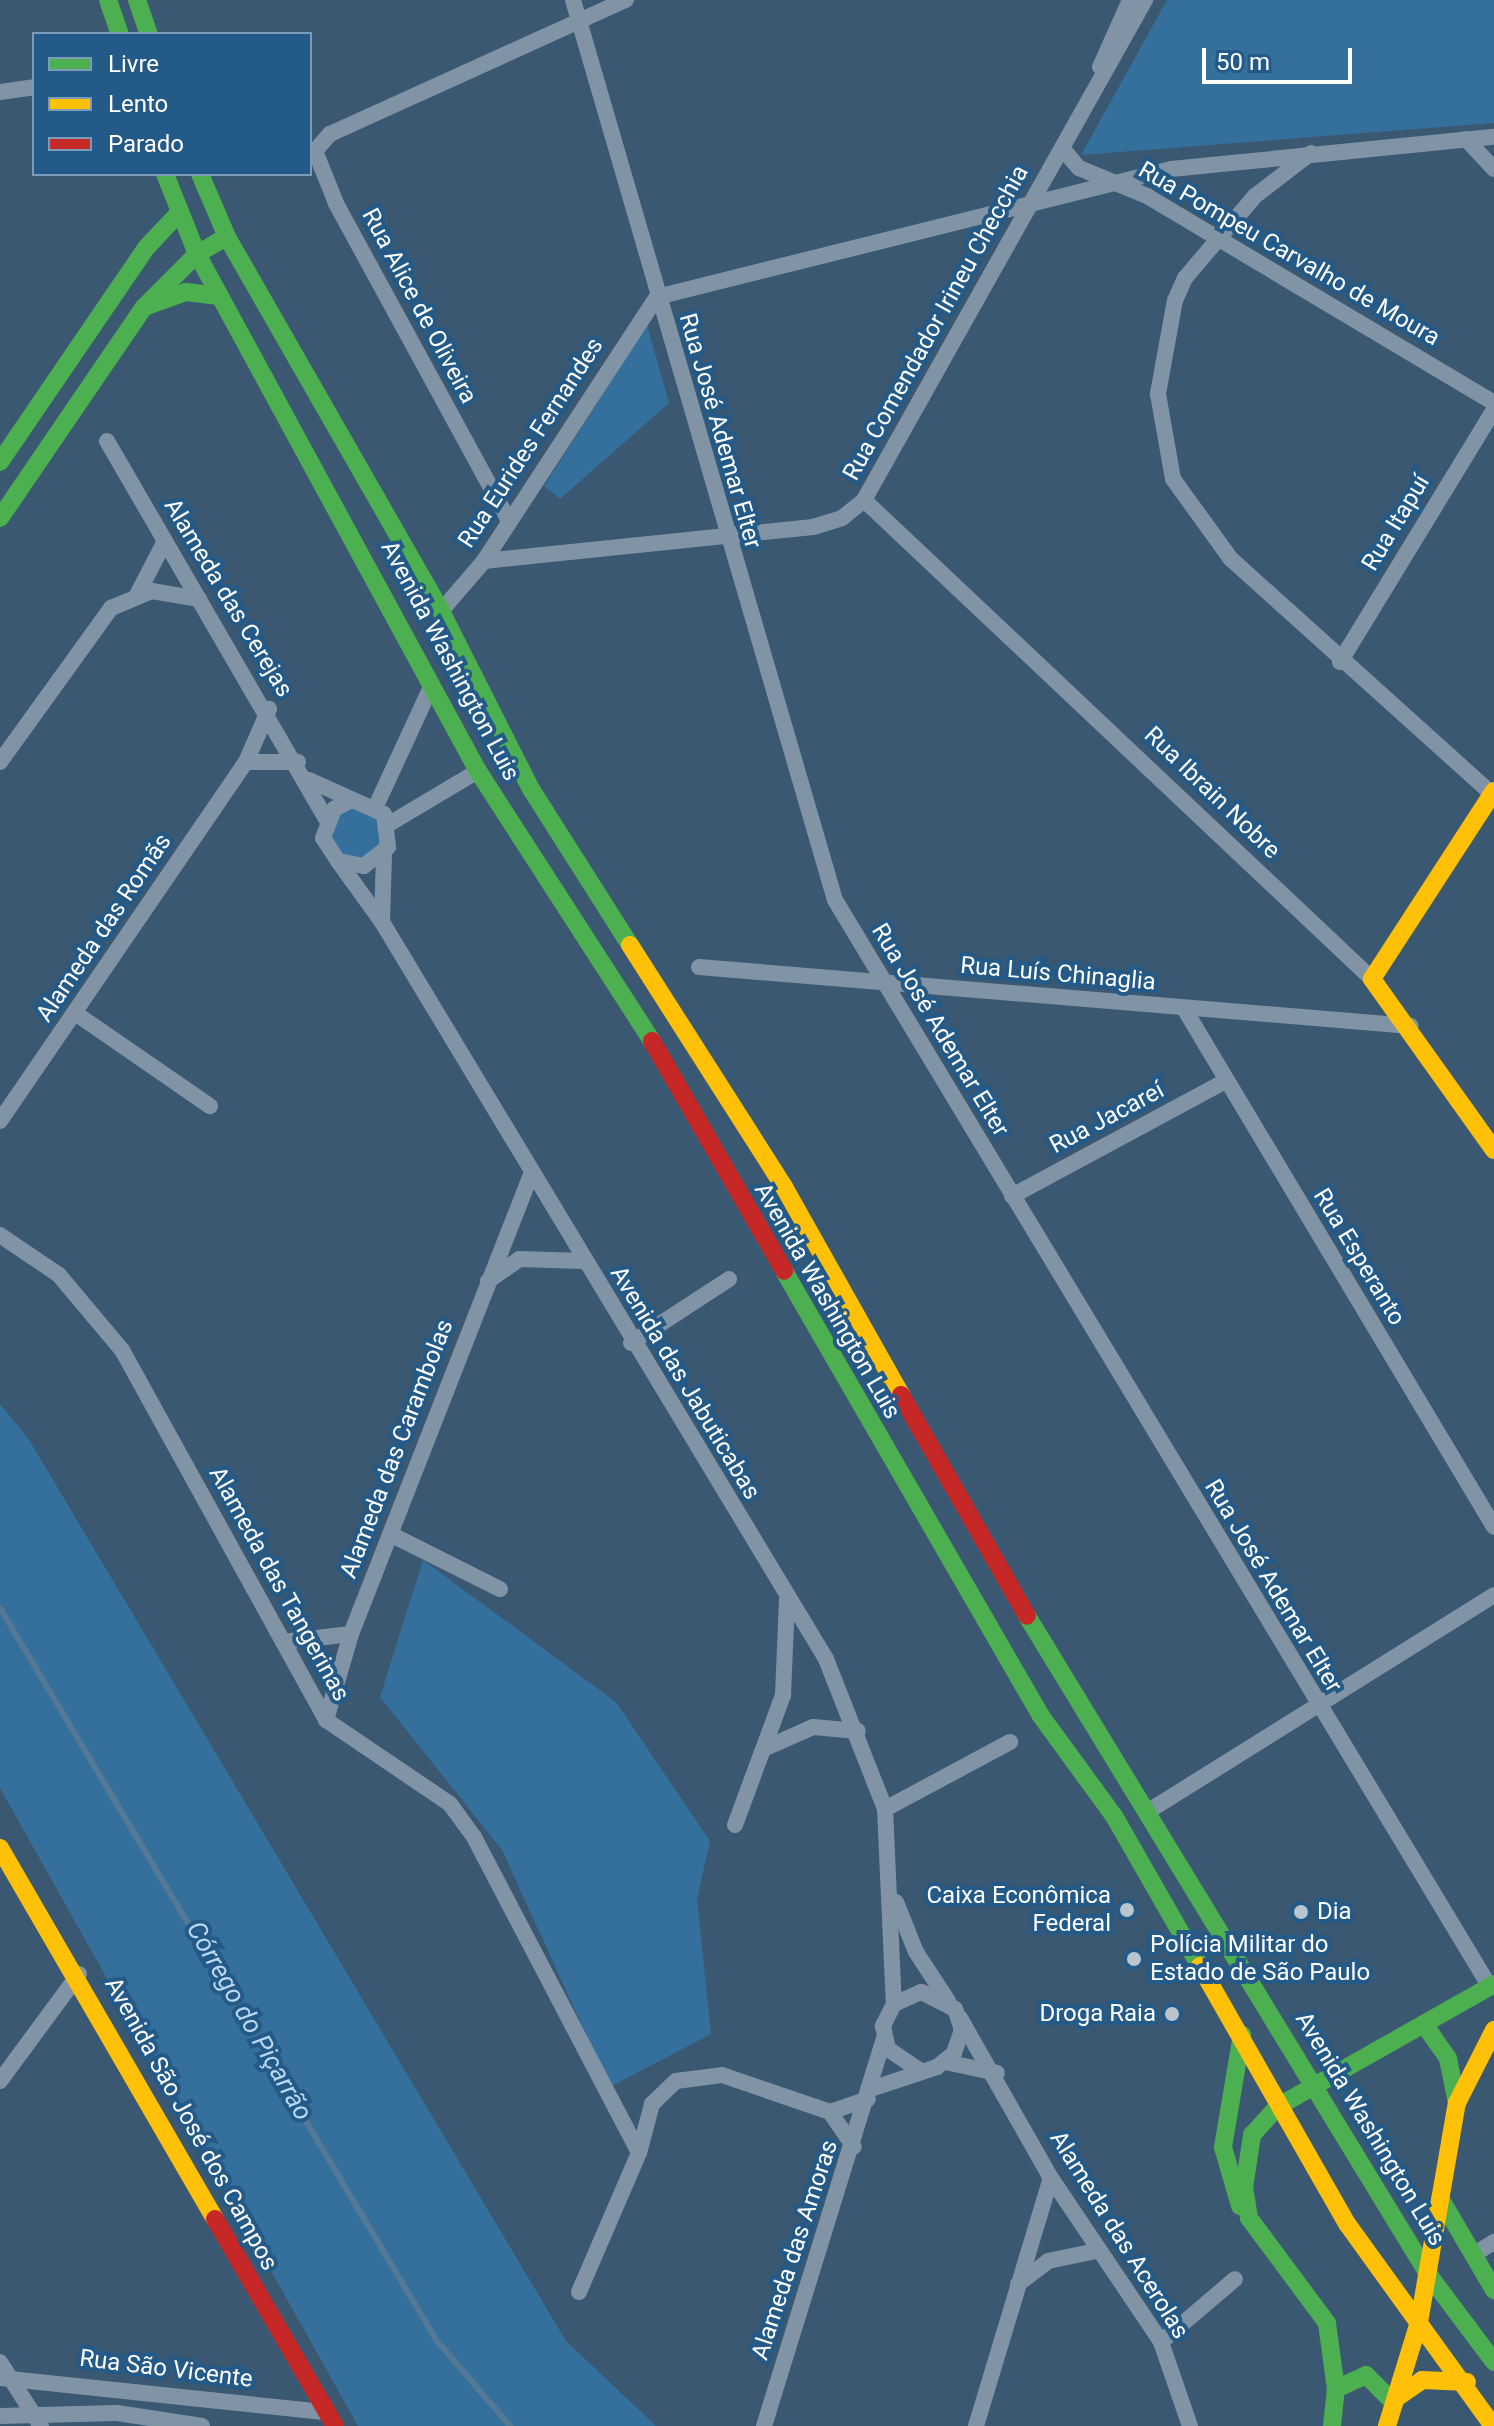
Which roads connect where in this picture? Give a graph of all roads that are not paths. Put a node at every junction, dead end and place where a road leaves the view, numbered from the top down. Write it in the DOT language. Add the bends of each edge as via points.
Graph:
graph roads {
  1 [pos="108,0"];
  2 [pos="137,0"];
  3 [pos="573,0"];
  4 [pos="626,0"];
  5 [pos="1130,0"];
  6 [pos="1145,0"];
  7 [pos="578,26"];
  8 [pos="119,32"];
  9 [pos="148,32"];
  10 [pos="1096,80"];
  11 [pos="32,87"];
  12 [pos="0,92"];
  13 [pos="1494,137"];
  14 [pos="1466,139"];
  15 [pos="1062,148"];
  16 [pos="1313,152"];
  17 [pos="1494,169"];
  18 [pos="166,176"];
  19 [pos="201,176"];
  20 [pos="1117,181"];
  21 [pos="1030,204"];
  22 [pos="177,215"];
  23 [pos="227,237"];
  24 [pos="1220,238"];
  25 [pos="197,254"];
  26 [pos="219,296"];
  27 [pos="657,297"];
  28 [pos="144,307"];
  29 [pos="1494,403"];
  30 [pos="1494,410"];
  31 [pos="107,441"];
  32 [pos="0,462"];
  33 [pos="864,500"];
  34 [pos="0,518"];
  35 [pos="508,519"];
  36 [pos="725,536"];
  37 [pos="164,543"];
  38 [pos="484,561"];
  39 [pos="422,582"];
  40 [pos="137,595"];
  41 [pos="389,596"];
  42 [pos="199,599"];
  43 [pos="441,611"];
  44 [pos="1340,662"];
  45 [pos="432,685"];
  46 [pos="269,709"];
  47 [pos="491,720"];
  48 [pos="0,762"];
  49 [pos="246,762"];
  50 [pos="298,762"];
  51 [pos="478,771"];
  52 [pos="309,780"];
  53 [pos="1493,794"];
  54 [pos="352,800"];
  55 [pos="376,806"];
  56 [pos="326,819"];
  57 [pos="389,824"];
  58 [pos="384,855"];
  59 [pos="338,861"];
  60 [pos="382,922"];
  61 [pos="699,967"];
  62 [pos="1372,979"];
  63 [pos="881,981"];
  64 [pos="1185,1010"];
  65 [pos="75,1013"];
  66 [pos="1412,1026"];
  67 [pos="1224,1082"];
  68 [pos="210,1106"];
  69 [pos="0,1121"];
  70 [pos="1494,1150"];
  71 [pos="532,1172"];
  72 [pos="1012,1196"];
  73 [pos="0,1235"];
  74 [pos="583,1261"];
  75 [pos="729,1279"];
  76 [pos="487,1282"];
  77 [pos="631,1343"];
  78 [pos="1494,1527"];
  79 [pos="390,1534"];
  80 [pos="500,1589"];
  81 [pos="1494,1595"];
  82 [pos="787,1598"];
  83 [pos="351,1634"];
  84 [pos="283,1642"];
  85 [pos="1316,1704"];
  86 [pos="326,1720"];
  87 [pos="858,1731"];
  88 [pos="1010,1742"];
  89 [pos="768,1747"];
  90 [pos="885,1809"];
  91 [pos="1147,1812"];
  92 [pos="735,1825"];
  93 [pos="0,1848"];
  94 [pos="891,1889"];
  95 [pos="79,1974"];
  96 [pos="1492,1985"];
  97 [pos="949,2002"];
  98 [pos="894,2004"];
  99 [pos="960,2018"];
  100 [pos="1426,2027"];
  101 [pos="1494,2030"];
  102 [pos="1242,2035"];
  103 [pos="884,2038"];
  104 [pos="945,2062"];
  105 [pos="918,2069"];
  106 [pos="997,2073"];
  107 [pos="0,2081"];
  108 [pos="1316,2083"];
  109 [pos="869,2094"];
  110 [pos="1457,2103"];
  111 [pos="1277,2107"];
  112 [pos="830,2112"];
  113 [pos="1301,2145"];
  114 [pos="854,2147"];
  115 [pos="639,2153"];
  116 [pos="1051,2178"];
  117 [pos="1440,2198"];
  118 [pos="1249,2218"];
  119 [pos="1407,2237"];
  120 [pos="1494,2242"];
  121 [pos="1096,2251"];
  122 [pos="1473,2255"];
  123 [pos="1428,2274"];
  124 [pos="1235,2279"];
  125 [pos="1018,2284"];
  126 [pos="1494,2290"];
  127 [pos="579,2292"];
  128 [pos="1419,2322"];
  129 [pos="1161,2342"];
  130 [pos="0,2362"];
  131 [pos="1494,2362"];
  132 [pos="6,2377"];
  133 [pos="1467,2382"];
  134 [pos="1336,2389"];
  135 [pos="1396,2400"];
  136 [pos="0,2416"];
  137 [pos="38,2419"];
  138 [pos="331,2419"];
  139 [pos="202,2426"];
  140 [pos="764,2426"];
  141 [pos="976,2426"];
  142 [pos="1190,2426"];
  143 [pos="1332,2426"];
  144 [pos="1387,2426"];
  145 [pos="1493,2426"];
  1 -- 8 [label="main road"];
  2 -- 9 [label="main road"];
  3 -- 7 [label="street, Rua José Ademar Elter"];
  4 -- 7 [label="street"];
  5 -- 10 [label="street, Rua Comendador Irineu Checchia"];
  6 -- 10 [label="street, Rua Comendador Irineu Checchia"];
  7 -- 27 [label="street, Rua José Ademar Elter"];
  7 -- 35 [label="street, Rua Alice de Oliveira" via="320,140 315,163"];
  10 -- 15 [label="street, Rua Comendador Irineu Checchia"];
  11 -- 12 [label="street"];
  13 -- 14 [label="street"];
  14 -- 16 [label="street"];
  14 -- 17 [label="street"];
  15 -- 20 [label="street, Rua Pompeu Carvalho de Moura" via="1079,168"];
  15 -- 21 [label="street, Rua Comendador Irineu Checchia"];
  16 -- 20 [label="street"];
  16 -- 24 [label="street" via="1255,196"];
  18 -- 22 [label="main road, Avenida Washington Luis"];
  19 -- 23 [label="main road, Avenida Washington Luis"];
  20 -- 21 [label="street"];
  20 -- 24 [label="street, Rua Pompeu Carvalho de Moura"];
  21 -- 27 [label="street"];
  21 -- 33 [label="street, Rua Comendador Irineu Checchia"];
  22 -- 25 [label="main road, Avenida Washington Luis"];
  22 -- 32 [label="main road" via="146,248"];
  23 -- 25 [label="main road"];
  23 -- 39 [label="main road, Avenida Washington Luis"];
  24 -- 29 [label="street, Rua Pompeu Carvalho de Moura"];
  24 -- 44 [label="street" via="1185,278 1163,344 1159,421 1173,479 1231,559"];
  25 -- 26 [label="main road, Avenida Washington Luis"];
  25 -- 28 [label="main road"];
  26 -- 28 [label="main road" via="186,292"];
  26 -- 41 [label="main road, Avenida Washington Luis"];
  27 -- 35 [label="street, Rua Eurides Fernandes"];
  27 -- 36 [label="street, Rua José Ademar Elter"];
  28 -- 34 [label="main road"];
  30 -- 44 [label="street, Rua Itapuí"];
  31 -- 37 [label="street, Alameda das Cerejas"];
  33 -- 36 [label="street, Rua Comendador Irineu Checchia" via="831,523"];
  33 -- 62 [label="street, Rua Ibrain Nobre"];
  35 -- 38 [label="street, Rua Eurides Fernandes"];
  36 -- 38 [label="street, Rua Comendador Irineu Checchia"];
  36 -- 63 [label="street, Rua José Ademar Elter" via="822,871"];
  37 -- 40 [label="street"];
  37 -- 42 [label="street, Alameda das Cerejas"];
  38 -- 43 [label="street, Rua Eurides Fernandes"];
  39 -- 41 [label="main road" via="401,581"];
  39 -- 43 [label="main road, Avenida Washington Luis"];
  40 -- 42 [label="street"];
  40 -- 48 [label="street" via="93,628"];
  41 -- 45 [label="main road, Avenida Washington Luis"];
  42 -- 46 [label="street, Alameda das Cerejas"];
  43 -- 47 [label="main road, Avenida Washington Luis"];
  44 -- 53 [label="street"];
  45 -- 51 [label="main road, Avenida Washington Luis"];
  45 -- 55 [label="street"];
  46 -- 49 [label="street, Alameda das Romãs"];
  46 -- 50 [label="street, Alameda das Cerejas"];
  47 -- 51 [label="main road" via="493,757"];
  47 -- 91 [label="main road, Avenida Washington Luis" via="784,1187 1004,1578"];
  49 -- 50 [label="street"];
  49 -- 65 [label="street, Alameda das Romãs"];
  50 -- 52 [label="street, Alameda das Cerejas"];
  51 -- 57 [label="street"];
  51 -- 102 [label="main road, Avenida Washington Luis" via="602,955 1041,1716 1114,1816"];
  52 -- 54 [label="street"];
  52 -- 56 [label="street, Alameda das Cerejas"];
  53 -- 62 [label="main road"];
  54 -- 55 [label="street"];
  54 -- 56 [label="street"];
  55 -- 57 [label="street"];
  56 -- 59 [label="street" via="326,847"];
  57 -- 58 [label="street"];
  58 -- 59 [label="street" via="364,866"];
  58 -- 60 [label="street"];
  59 -- 60 [label="street, Avenida das Jabuticabas"];
  60 -- 71 [label="street, Avenida das Jabuticabas"];
  61 -- 63 [label="street, Rua Luís Chinaglia"];
  62 -- 66 [label="main road, Rua Ibrain Nobre"];
  63 -- 64 [label="street, Rua Luís Chinaglia"];
  63 -- 72 [label="street, Rua José Ademar Elter"];
  64 -- 66 [label="street, Rua Luís Chinaglia"];
  64 -- 67 [label="street, Rua Esperanto"];
  65 -- 68 [label="street"];
  65 -- 69 [label="street, Alameda das Romãs"];
  66 -- 70 [label="main road, Rua Ibrain Nobre"];
  67 -- 72 [label="street, Rua Jacareí"];
  67 -- 78 [label="street, Rua Esperanto"];
  71 -- 74 [label="street, Avenida das Jabuticabas"];
  71 -- 76 [label="street, Alameda das Carambolas"];
  72 -- 85 [label="street, Rua José Ademar Elter"];
  73 -- 84 [label="street, Alameda das Tangerinas" via="59,1275 122,1350"];
  74 -- 76 [label="street" via="519,1259"];
  74 -- 77 [label="street, Avenida das Jabuticabas"];
  75 -- 77 [label="street"];
  76 -- 79 [label="street, Alameda das Carambolas"];
  77 -- 82 [label="street, Avenida das Jabuticabas"];
  79 -- 80 [label="street"];
  79 -- 83 [label="street, Alameda das Carambolas"];
  81 -- 85 [label="street"];
  82 -- 87 [label="street, Avenida das Jabuticabas" via="826,1659"];
  82 -- 89 [label="street" via="788,1660"];
  83 -- 84 [label="street"];
  83 -- 86 [label="street, Alameda das Carambolas"];
  84 -- 86 [label="street, Alameda das Tangerinas"];
  85 -- 91 [label="street"];
  85 -- 96 [label="street, Rua José Ademar Elter"];
  86 -- 115 [label="street, Alameda das Tangerinas" via="458,1815"];
  87 -- 89 [label="street" via="813,1727"];
  87 -- 90 [label="street, Avenida das Jabuticabas"];
  88 -- 90 [label="street"];
  89 -- 92 [label="street"];
  90 -- 94 [label="street, Avenida das Jabuticabas"];
  91 -- 108 [label="main road, Avenida Washington Luis"];
  93 -- 95 [label="main road, Avenida São José dos Campos"];
  94 -- 97 [label="street" via="916,1952"];
  94 -- 98 [label="street"];
  95 -- 107 [label="street"];
  95 -- 138 [label="main road, Avenida São José dos Campos"];
  96 -- 100 [label="main road"];
  97 -- 98 [label="street" via="921,1992"];
  97 -- 99 [label="street"];
  98 -- 103 [label="street"];
  99 -- 104 [label="street" via="960,2042"];
  99 -- 106 [label="street, Alameda das Acerolas"];
  100 -- 108 [label="main road"];
  100 -- 110 [label="main road" via="1445,2050"];
  101 -- 110 [label="main road"];
  102 -- 111 [label="main road, Avenida Washington Luis"];
  102 -- 118 [label="main road" via="1223,2147 1234,2197"];
  103 -- 105 [label="street" via="896,2059"];
  103 -- 109 [label="street, Alameda das Amoras"];
  104 -- 105 [label="street"];
  104 -- 106 [label="street"];
  105 -- 109 [label="street"];
  106 -- 116 [label="street, Alameda das Acerolas"];
  108 -- 111 [label="main road"];
  108 -- 119 [label="main road, Avenida Washington Luis"];
  109 -- 112 [label="street"];
  109 -- 114 [label="street, Alameda das Amoras"];
  110 -- 117 [label="main road"];
  111 -- 113 [label="main road, Avenida Washington Luis"];
  111 -- 118 [label="main road" via="1259,2121 1247,2152"];
  112 -- 114 [label="street"];
  112 -- 115 [label="street" via="722,2075 693,2076 676,2081 652,2104"];
  113 -- 119 [label="main road" via="1378,2246 1393,2249"];
  113 -- 128 [label="main road, Avenida Washington Luis"];
  114 -- 140 [label="street, Alameda das Amoras"];
  115 -- 127 [label="street"];
  116 -- 121 [label="street, Alameda das Acerolas"];
  116 -- 125 [label="street"];
  117 -- 122 [label="main road"];
  117 -- 123 [label="main road"];
  118 -- 134 [label="main road" via="1327,2323"];
  119 -- 123 [label="main road, Avenida Washington Luis"];
  120 -- 122 [label="street"];
  121 -- 125 [label="street" via="1048,2261"];
  121 -- 129 [label="street, Alameda das Acerolas"];
  122 -- 126 [label="main road"];
  123 -- 128 [label="main road"];
  123 -- 131 [label="main road, Avenida Washington Luis"];
  124 -- 129 [label="street"];
  125 -- 141 [label="street"];
  128 -- 133 [label="main road, Avenida Washington Luis"];
  128 -- 135 [label="main road"];
  129 -- 142 [label="street, Alameda das Acerolas" via="1184,2393"];
  130 -- 132 [label="street"];
  132 -- 137 [label="street"];
  132 -- 138 [label="street, Rua São Vicente"];
  133 -- 135 [label="main road" via="1422,2380"];
  133 -- 145 [label="main road, Avenida Washington Luis"];
  134 -- 135 [label="main road" via="1366,2375"];
  134 -- 143 [label="main road"];
  135 -- 144 [label="main road"];
  136 -- 137 [label="street, Rua São Vicente"];
  137 -- 139 [label="street, Rua São Vicente"];
}
